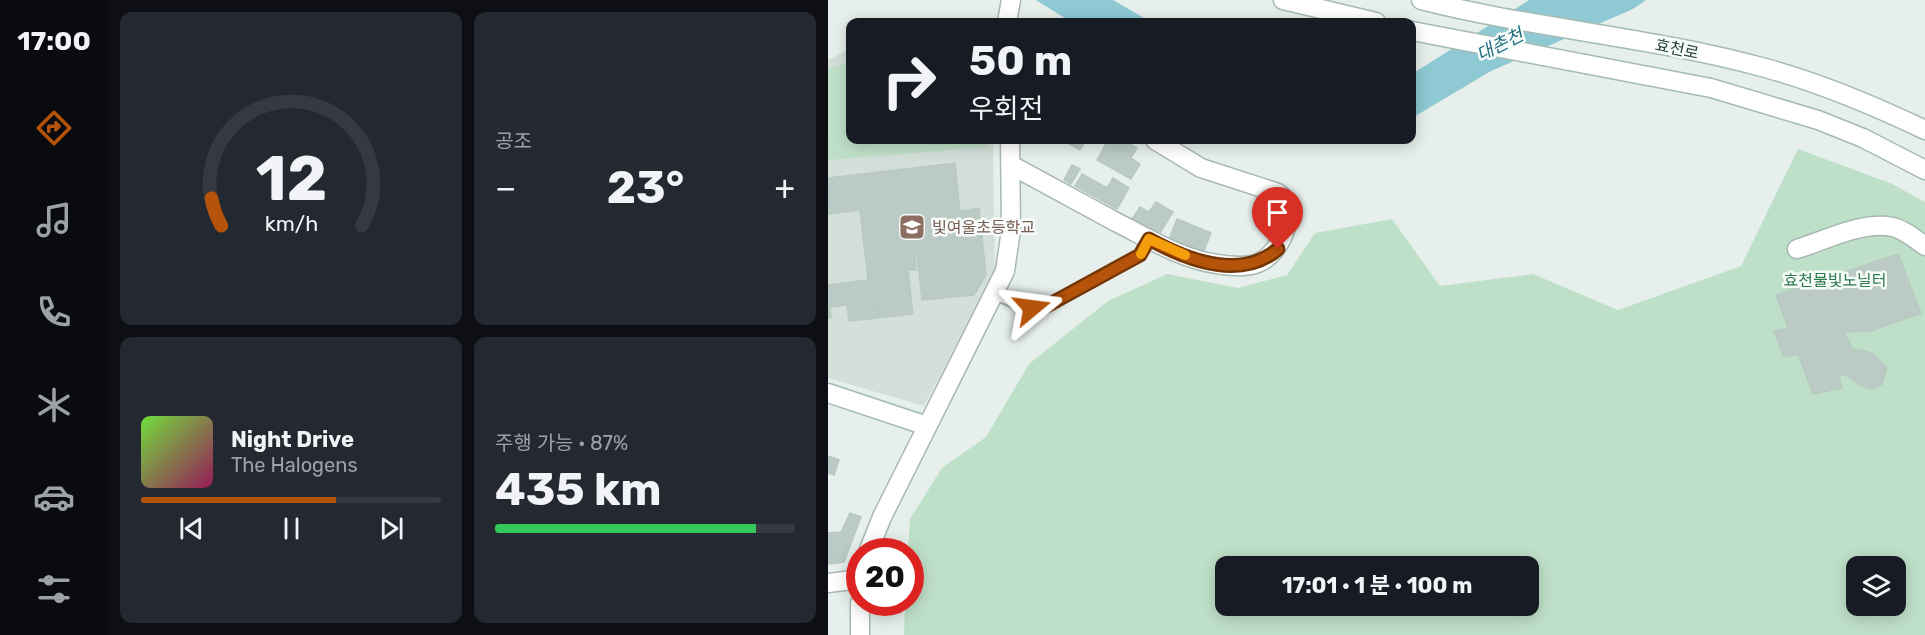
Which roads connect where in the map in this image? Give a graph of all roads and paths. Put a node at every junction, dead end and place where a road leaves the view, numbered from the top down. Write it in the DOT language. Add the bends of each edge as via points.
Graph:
graph roads {
  1 [pos="1011,0"];
  2 [pos="1283,0"];
  3 [pos="1421,0"];
  4 [pos="1008,18"];
  5 [pos="1359,18"];
  6 [pos="1416,32"];
  7 [pos="1925,130"];
  8 [pos="1010,144"];
  9 [pos="1162,144"];
  10 [pos="1011,165"];
  11 [pos="1925,170"];
  12 [pos="1149,239"];
  13 [pos="1925,246"];
  14 [pos="1797,249"];
  15 [pos="994,294"];
  16 [pos="828,393"];
  17 [pos="927,426"];
  18 [pos="874,538"];
  19 [pos="846,581"];
  20 [pos="828,583"];
  21 [pos="860,616"];
  22 [pos="860,635"];
  1 -- 4 [label="street"];
  2 -- 5 [label="street"];
  3 -- 7 [label="street, 효천로" via="1769,69 1868,104"];
  6 -- 11 [label="street, 효천로" via="1711,88 1863,138"];
  8 -- 10 [label="street"];
  9 -- 12 [label="street" via="1202,168 1278,193 1287,199 1289,208 1278,249 1257,263 1216,264"];
  10 -- 12 [label="street"];
  10 -- 15 [label="street" via="1010,249"];
  12 -- 15 [label="lane" via="1140,255 1043,308"];
  13 -- 14 [label="street" via="1894,227 1879,226"];
  15 -- 17 [label="street"];
  16 -- 17 [label="street"];
  17 -- 18 [label="street"];
  19 -- 20 [label="street"];
  21 -- 22 [label="street"];
}
